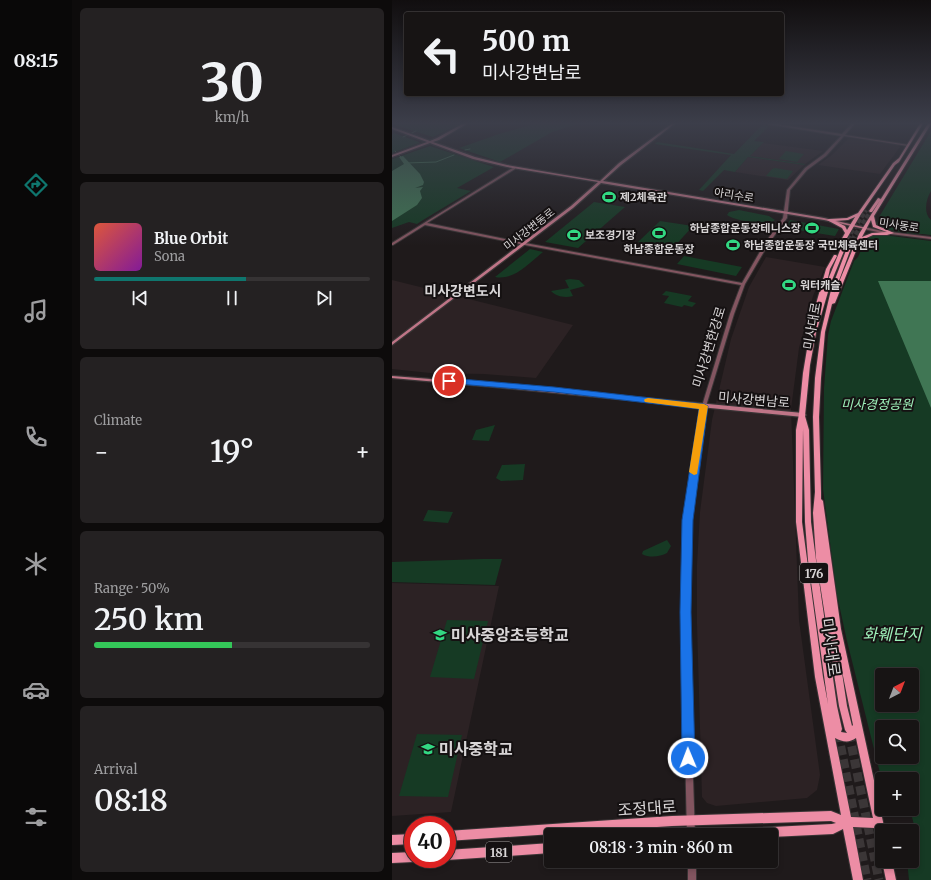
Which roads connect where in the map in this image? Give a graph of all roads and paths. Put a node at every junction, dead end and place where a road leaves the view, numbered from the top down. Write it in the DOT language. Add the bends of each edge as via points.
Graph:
graph roads {
  1 [pos="496,163"];
  2 [pos="624,163"];
  3 [pos="814,163"];
  4 [pos="895,163"];
  5 [pos="897,163"];
  6 [pos="905,163"];
  7 [pos="905,163"];
  8 [pos="514,168"];
  9 [pos="600,182"];
  10 [pos="866,210"];
  11 [pos="870,211"];
  12 [pos="786,213"];
  13 [pos="860,213"];
  14 [pos="872,217"];
  15 [pos="830,220"];
  16 [pos="425,224"];
  17 [pos="853,224"];
  18 [pos="865,228"];
  19 [pos="847,233"];
  20 [pos="892,233"];
  21 [pos="931,238"];
  22 [pos="848,240"];
  23 [pos="859,241"];
  24 [pos="392,244"];
  25 [pos="525,244"];
  26 [pos="743,284"];
  27 [pos="825,318"];
  28 [pos="392,344"];
  29 [pos="392,377"];
  30 [pos="704,406"];
  31 [pos="803,415"];
  32 [pos="818,492"];
  33 [pos="858,724"];
  34 [pos="833,729"];
  35 [pos="848,730"];
  36 [pos="690,820"];
  37 [pos="847,822"];
  38 [pos="878,823"];
  39 [pos="691,828"];
  40 [pos="778,831"];
  41 [pos="456,835"];
  42 [pos="404,839"];
  43 [pos="392,840"];
  44 [pos="544,848"];
  45 [pos="456,854"];
  46 [pos="404,857"];
  47 [pos="392,858"];
  48 [pos="692,868"];
  49 [pos="888,868"];
  50 [pos="692,880"];
  51 [pos="858,880"];
  52 [pos="891,880"];
  1 -- 8 [label="main road, 아리수로"];
  2 -- 9 [label="main road, 미사강변동로"];
  3 -- 12 [label="street, 미사강변한강로" via="790,188"];
  4 -- 13 [label="main road"];
  5 -- 10 [label="main road"];
  6 -- 11 [label="main road"];
  7 -- 14 [label="main road"];
  8 -- 9 [label="main road, 아리수로"];
  8 -- 16 [label="street"];
  9 -- 12 [label="main road, 아리수로"];
  9 -- 25 [label="main road, 미사강변동로"];
  12 -- 15 [label="main road, 아리수로"];
  12 -- 26 [label="street, 미사강변한강로"];
  13 -- 14 [label="main road" via="864,217"];
  13 -- 15 [label="main road" via="848,219"];
  13 -- 17 [label="main road"];
  14 -- 18 [label="main road"];
  14 -- 20 [label="main road" via="874,226"];
  15 -- 17 [label="main road, 아리수로"];
  15 -- 19 [label="main road" via="844,227"];
  16 -- 24 [label="street"];
  16 -- 25 [label="street"];
  17 -- 18 [label="main road, 아리수로"];
  17 -- 19 [label="main road"];
  18 -- 20 [label="street, 미사동로"];
  18 -- 23 [label="main road"];
  19 -- 22 [label="main road"];
  20 -- 21 [label="street, 미사동로"];
  20 -- 23 [label="main road" via="867,235"];
  22 -- 23 [label="main road" via="851,238"];
  22 -- 27 [label="main road, 미사대로 / 176"];
  22 -- 31 [label="main road, 미사대로" via="837,259 817,316 807,364"];
  23 -- 27 [label="main road"];
  25 -- 26 [label="street"];
  25 -- 28 [label="main road, 미사강변동로"];
  26 -- 30 [label="street, 미사강변한강로"];
  27 -- 32 [label="main road, 미사대로 / 176" via="817,384"];
  29 -- 30 [label="main road, 미사강변남로" via="548,389"];
  30 -- 31 [label="main road, 미사강변남로"];
  30 -- 36 [label="street, 미사강변한강로" via="688,520 686,619"];
  31 -- 34 [label="main road, 미사대로" via="799,430 800,522 819,677"];
  32 -- 33 [label="main road, 미사대로" via="837,629"];
  32 -- 35 [label="main road, 미사대로 / 176" via="816,512 820,558"];
  33 -- 34 [label="main road" via="852,736 842,738 836,736"];
  33 -- 38 [label="main road, 미사대로"];
  34 -- 37 [label="main road, 미사대로"];
  36 -- 37 [label="main road, 조정대로 / 181" via="831,816"];
  36 -- 39 [label="street, 미사강변한강로"];
  36 -- 41 [label="main road, 조정대로 / 181"];
  37 -- 38 [label="main road, 조정대로 / 181"];
  37 -- 40 [label="main road, 조정대로 / 181" via="833,828"];
  37 -- 51 [label="main road, 미사대로"];
  42 -- 43 [label="main road"];
  44 -- 45 [label="main road, 181"];
  46 -- 47 [label="main road"];
  48 -- 50 [label="street"];
  49 -- 52 [label="main road"];
}
